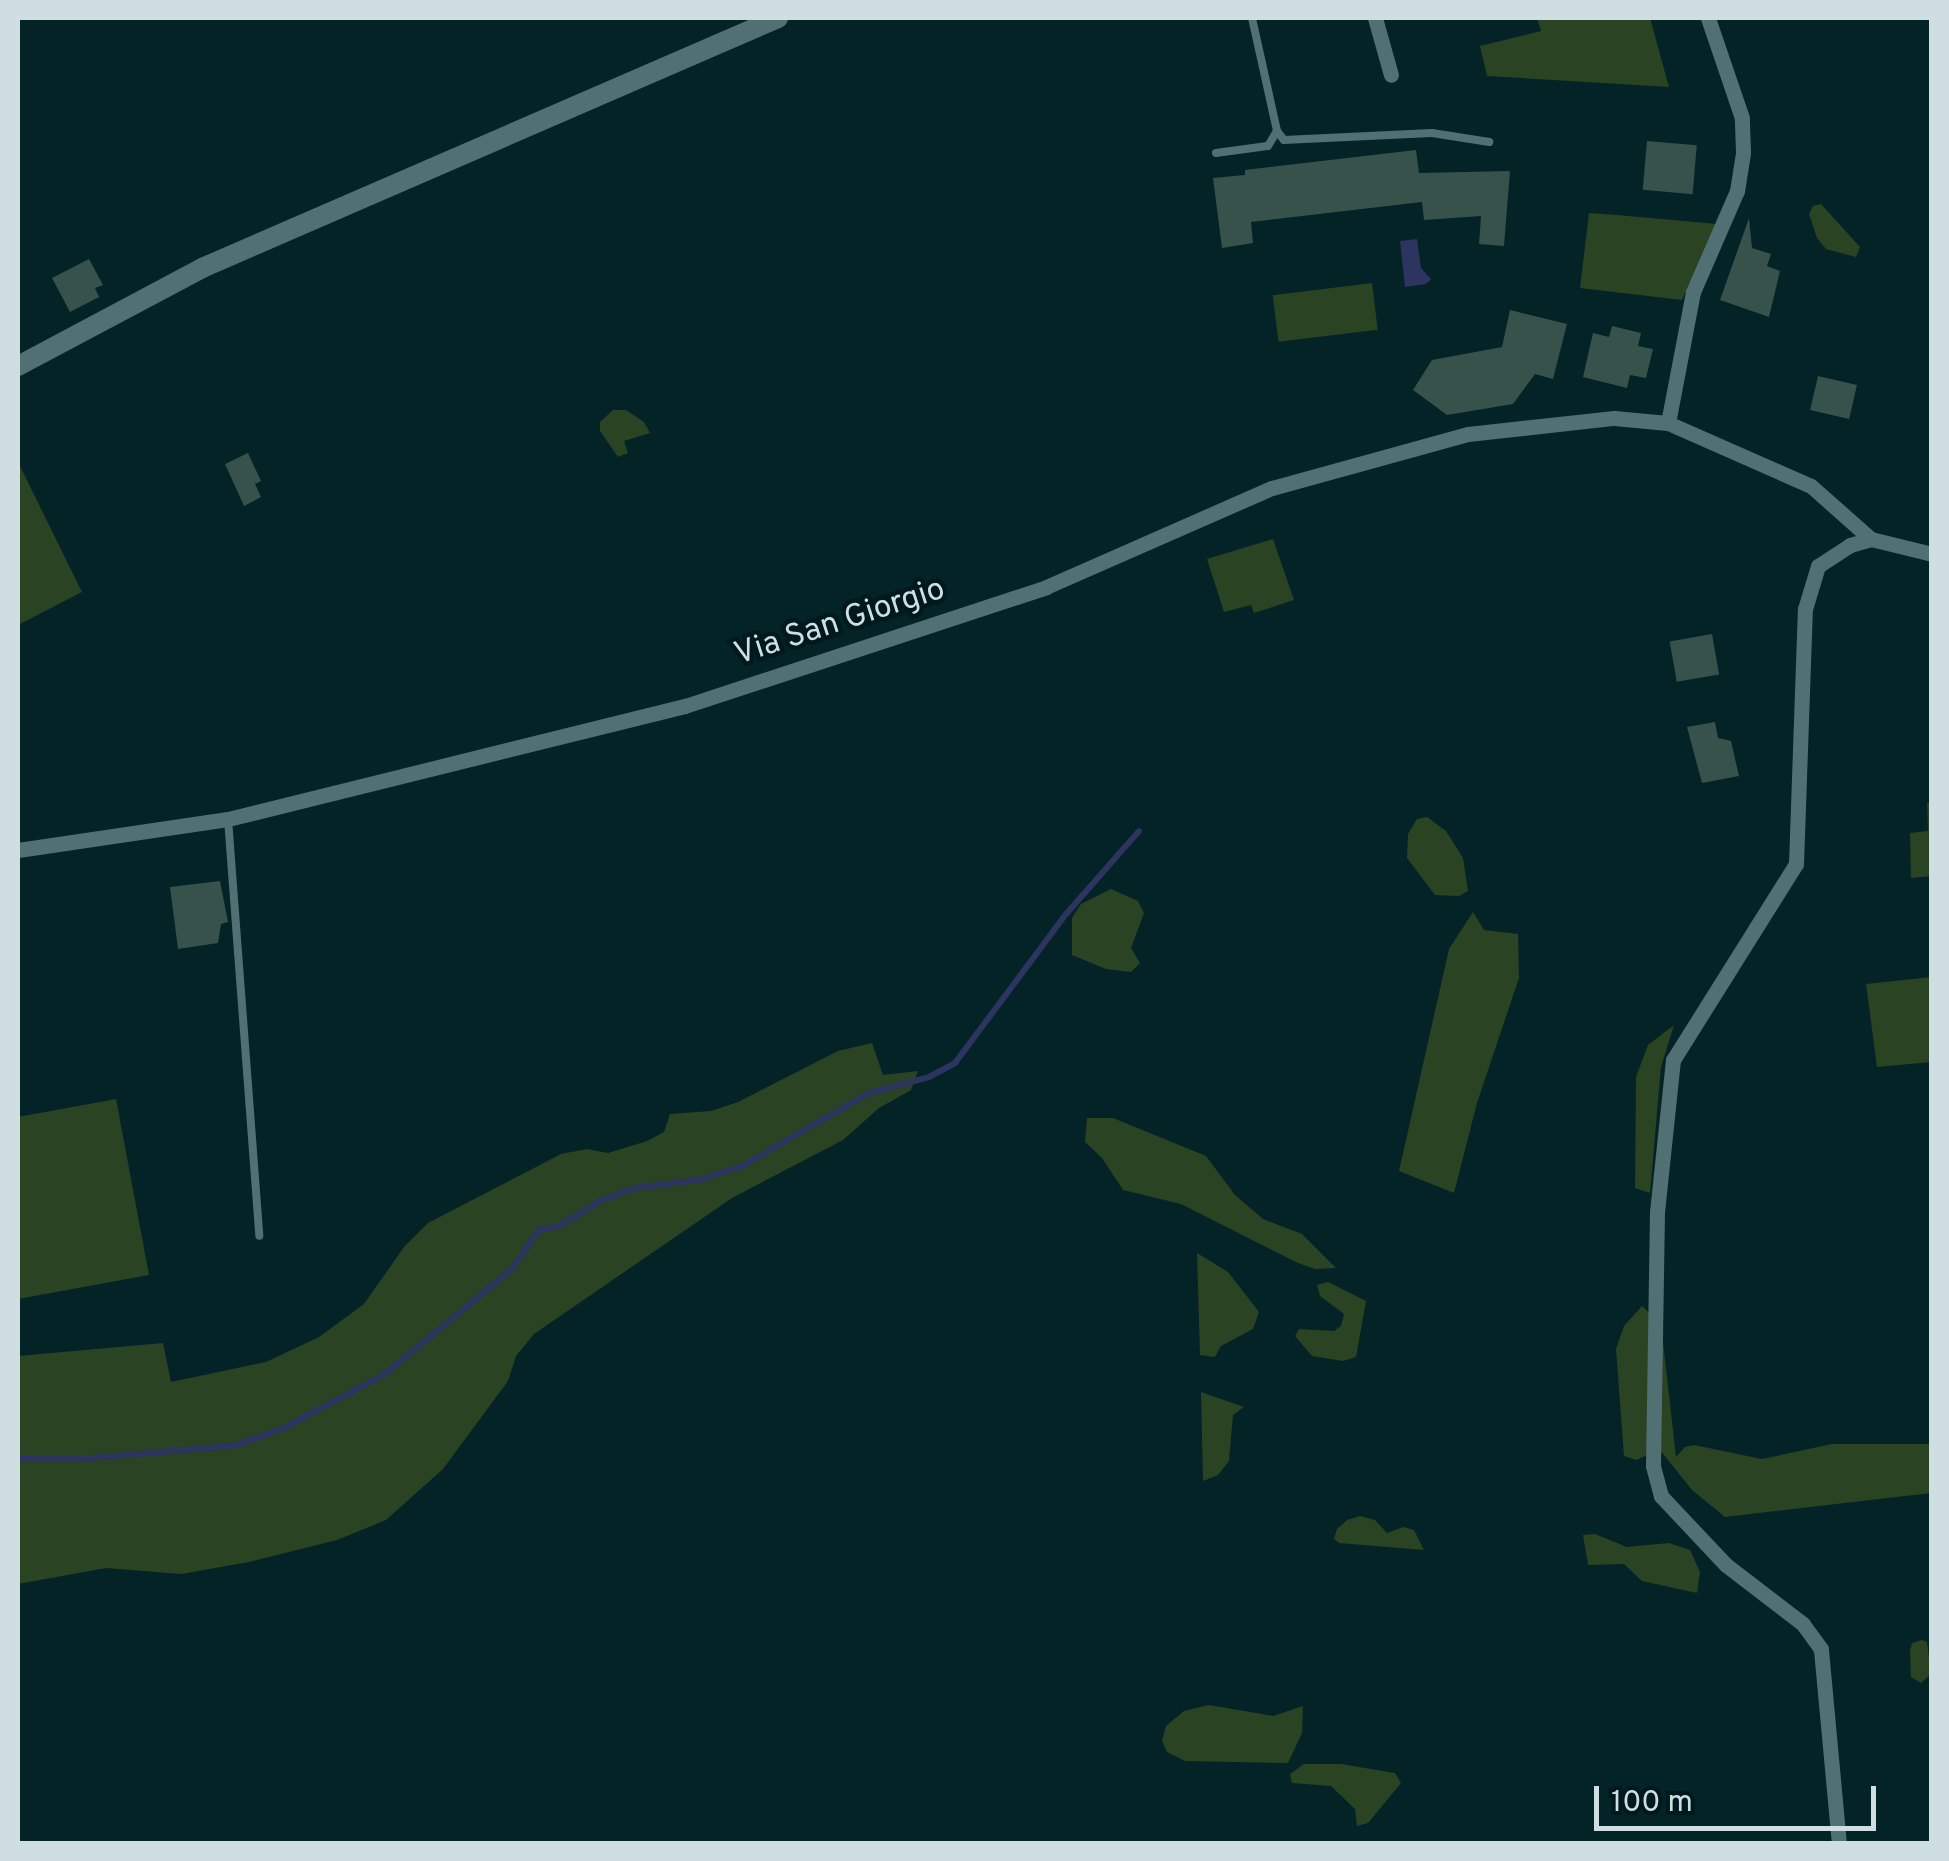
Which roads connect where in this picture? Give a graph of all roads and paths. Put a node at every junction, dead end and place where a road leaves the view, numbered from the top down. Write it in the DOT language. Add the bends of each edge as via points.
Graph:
graph roads {
  1 [pos="778,18"];
  2 [pos="1252,18"];
  3 [pos="1376,18"];
  4 [pos="1708,18"];
  5 [pos="1391,75"];
  6 [pos="1277,131"];
  7 [pos="1489,142"];
  8 [pos="1216,154"];
  9 [pos="18,366"];
  10 [pos="1668,423"];
  11 [pos="1871,538"];
  12 [pos="1932,554"];
  13 [pos="228,819"];
  14 [pos="18,850"];
  15 [pos="259,1236"];
  16 [pos="1839,1844"];
  1 -- 9 [label="street" via="202,268"];
  2 -- 6 [label="lane"];
  3 -- 5 [label="street"];
  4 -- 10 [label="street" via="1742,118 1743,152 1737,191 1693,292"];
  6 -- 7 [label="lane" via="1294,143 1432,132"];
  6 -- 8 [label="lane" via="1268,146"];
  10 -- 11 [label="street, Via San Giorgio" via="1811,486"];
  10 -- 13 [label="street, Via San Giorgio" via="1614,418 1468,434 1272,488 1046,587 685,706"];
  11 -- 12 [label="street"];
  11 -- 16 [label="street" via="1818,566 1805,608 1796,864 1672,1060 1657,1212 1652,1376 1653,1466 1662,1496 1678,1520 1802,1624 1820,1649"];
  13 -- 14 [label="street, Via San Giorgio"];
  13 -- 15 [label="lane"];
}
